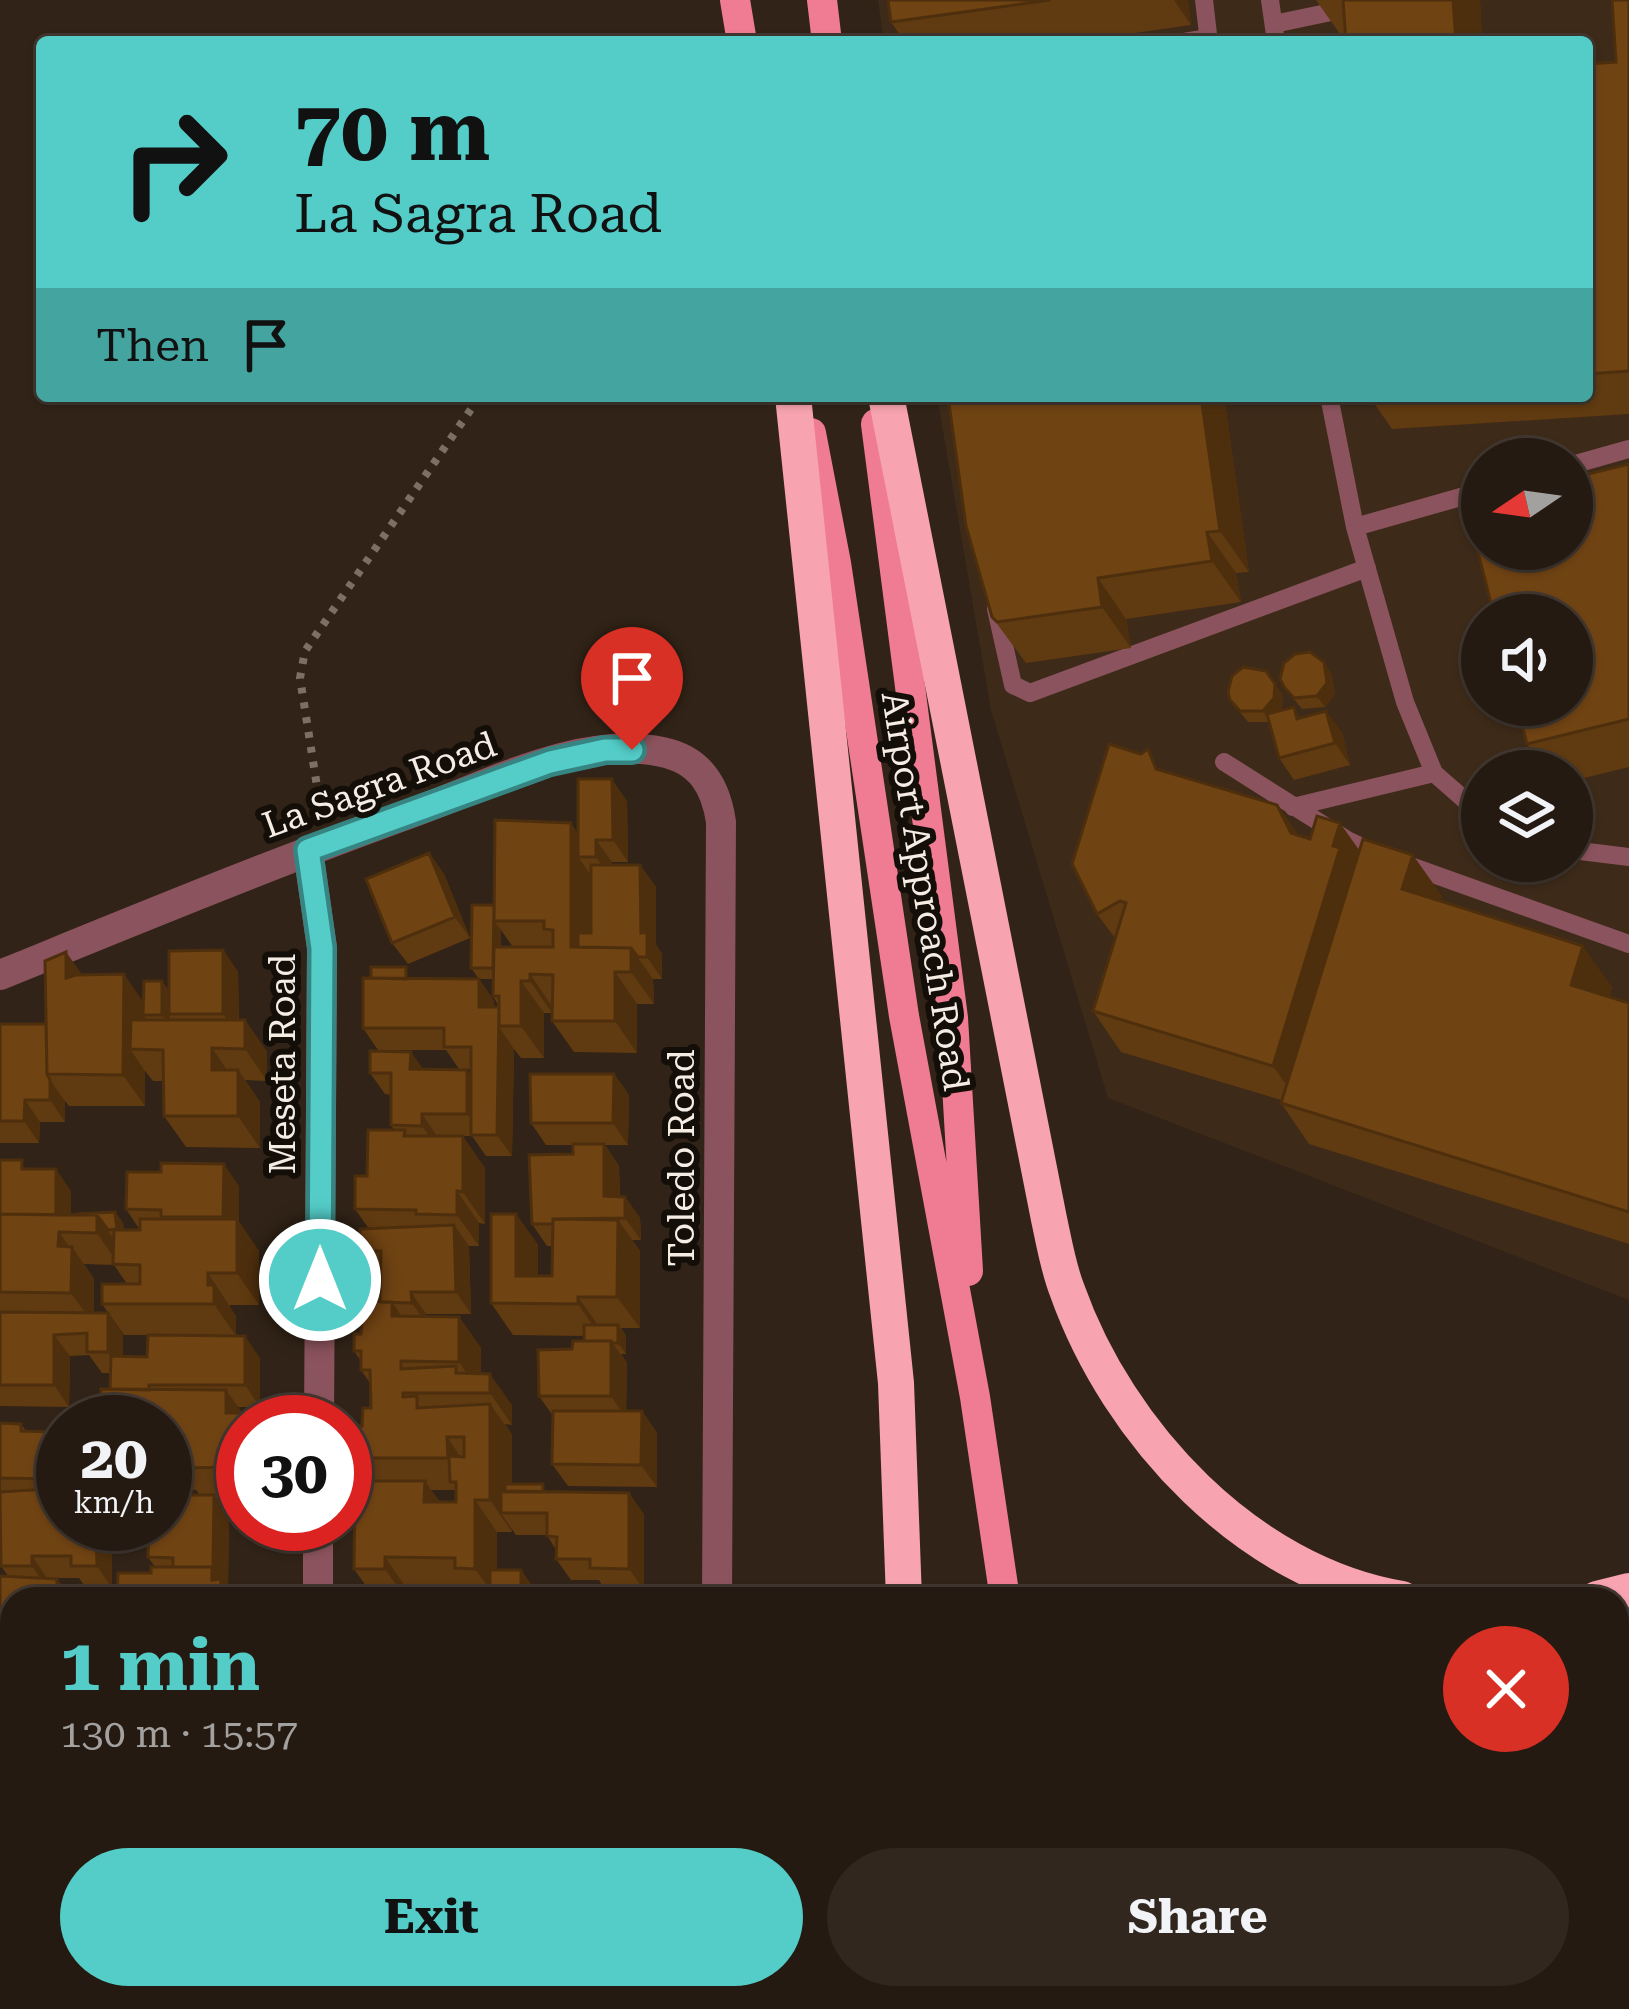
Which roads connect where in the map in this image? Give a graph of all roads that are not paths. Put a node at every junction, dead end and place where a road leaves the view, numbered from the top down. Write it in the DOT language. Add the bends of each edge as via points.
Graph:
graph roads {
  1 [pos="735,0"];
  2 [pos="822,0"];
  3 [pos="1204,0"];
  4 [pos="1270,0"];
  5 [pos="1333,0"];
  6 [pos="1275,33"];
  7 [pos="741,36"];
  8 [pos="826,36"];
  9 [pos="1206,36"];
  10 [pos="794,402"];
  11 [pos="805,402"];
  12 [pos="873,402"];
  13 [pos="887,402"];
  14 [pos="1330,402"];
  15 [pos="1629,449"];
  16 [pos="1593,459"];
  17 [pos="1461,497"];
  18 [pos="1355,527"];
  19 [pos="1367,568"];
  20 [pos="991,583"];
  21 [pos="658,750"];
  22 [pos="1224,762"];
  23 [pos="1434,773"];
  24 [pos="1461,797"];
  25 [pos="1293,807"];
  26 [pos="319,847"];
  27 [pos="1593,853"];
  28 [pos="1629,857"];
  29 [pos="1629,944"];
  30 [pos="0,975"];
  31 [pos="319,1395"];
  32 [pos="975,1397"];
  33 [pos="318,1551"];
  34 [pos="318,1587"];
  35 [pos="717,1587"];
  36 [pos="904,1587"];
  37 [pos="1003,1587"];
  38 [pos="1349,1587"];
  1 -- 7 [label="main road"];
  2 -- 8 [label="main road"];
  3 -- 9 [label="lane"];
  4 -- 6 [label="lane"];
  5 -- 6 [label="lane" via="1331,12"];
  10 -- 36 [label="highway" via="896,1383"];
  11 -- 32 [label="main road, Airport Approach Road"];
  12 -- 32 [label="main road, Airport Approach Road" via="953,1018"];
  13 -- 38 [label="highway" via="1066,1288 1126,1406 1190,1486 1262,1545"];
  14 -- 18 [label="lane"];
  15 -- 16 [label="lane"];
  17 -- 18 [label="lane"];
  18 -- 19 [label="lane"];
  19 -- 20 [label="lane" via="1030,693 1009,676"];
  19 -- 23 [label="lane"];
  21 -- 26 [label="street, La Sagra Road" via="550,762"];
  21 -- 35 [label="street, Toledo Road" via="705,775 721,822"];
  22 -- 25 [label="lane"];
  23 -- 24 [label="lane"];
  23 -- 25 [label="lane"];
  25 -- 29 [label="lane" via="1379,855"];
  26 -- 30 [label="street, La Sagra Road"];
  26 -- 31 [label="street, Meseta Road"];
  27 -- 28 [label="lane"];
  32 -- 37 [label="main road, Airport Approach Road"];
  33 -- 34 [label="street"];
}
